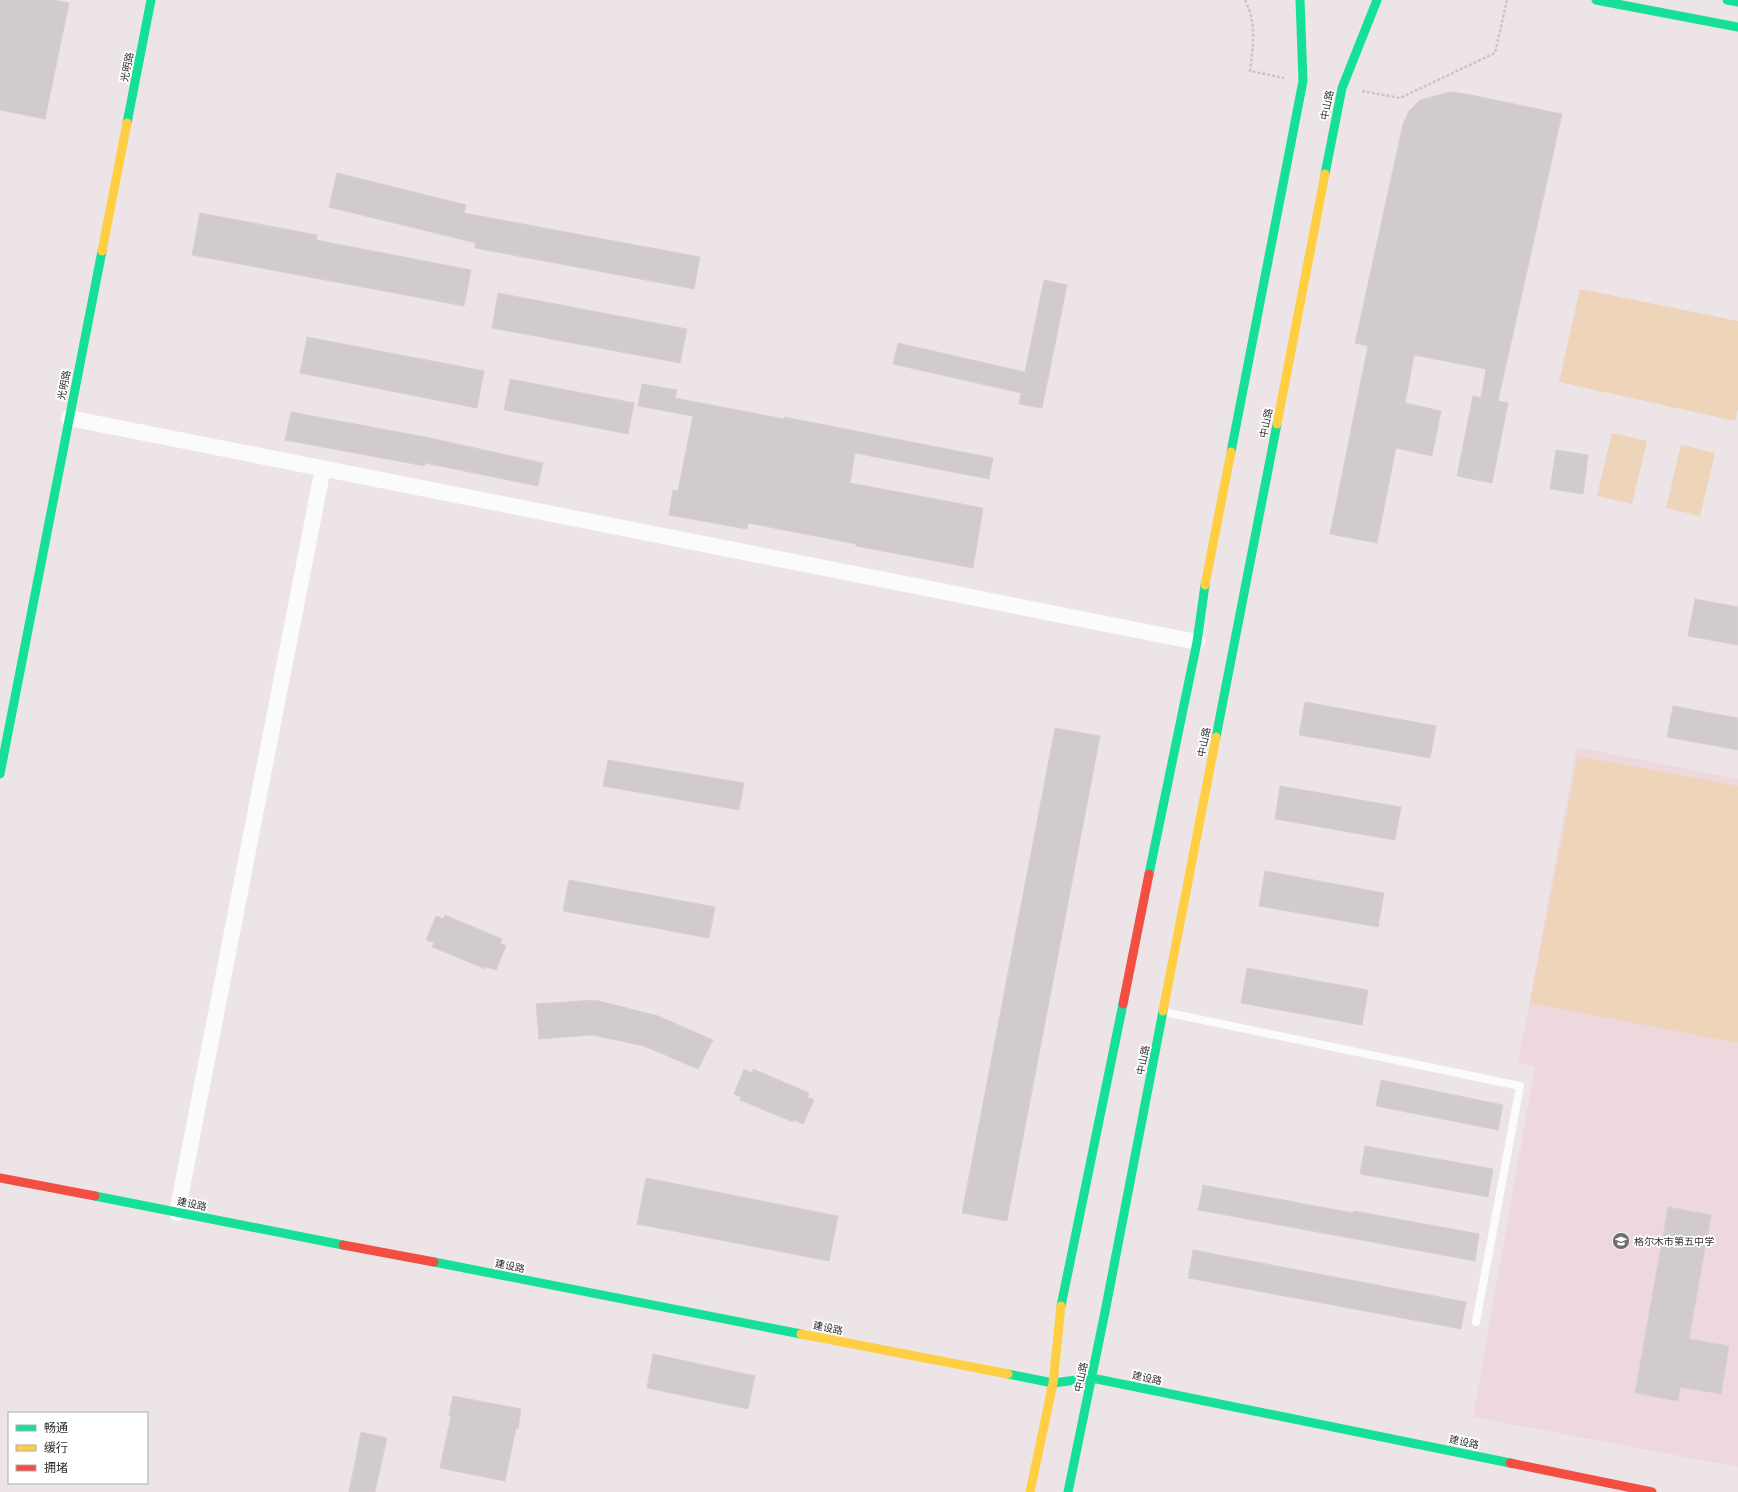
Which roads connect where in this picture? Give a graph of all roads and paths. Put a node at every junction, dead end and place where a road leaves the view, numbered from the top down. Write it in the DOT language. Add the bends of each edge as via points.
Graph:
graph roads {
  1 [pos="151,0"];
  2 [pos="1300,0"];
  3 [pos="1377,0"];
  4 [pos="1596,0"];
  5 [pos="1727,0"];
  6 [pos="1738,2"];
  7 [pos="1738,27"];
  8 [pos="69,418"];
  9 [pos="323,468"];
  10 [pos="1197,642"];
  11 [pos="0,774"];
  12 [pos="1163,1012"];
  13 [pos="0,1178"];
  14 [pos="177,1213"];
  15 [pos="1476,1322"];
  16 [pos="1092,1378"];
  17 [pos="1053,1383"];
  18 [pos="1030,1492"];
  19 [pos="1068,1492"];
  20 [pos="1652,1492"];
  1 -- 8 [label="main road, 光明路"];
  2 -- 10 [label="main road" via="1302,81 1202,600"];
  3 -- 12 [label="main road, 中山路" via="1342,88"];
  4 -- 7 [label="main road"];
  5 -- 6 [label="main road"];
  8 -- 9 [label="street"];
  8 -- 11 [label="main road, 光明路"];
  9 -- 10 [label="street"];
  9 -- 14 [label="street"];
  10 -- 17 [label="main road" via="1061,1304"];
  12 -- 15 [label="lane" via="1520,1086"];
  12 -- 16 [label="main road, 中山路"];
  13 -- 14 [label="main road, 建设路"];
  14 -- 17 [label="main road, 建设路"];
  16 -- 17 [label="main road, 建设路"];
  16 -- 19 [label="main road, 中山路"];
  16 -- 20 [label="main road, 建设路"];
  17 -- 18 [label="main road"];
}
